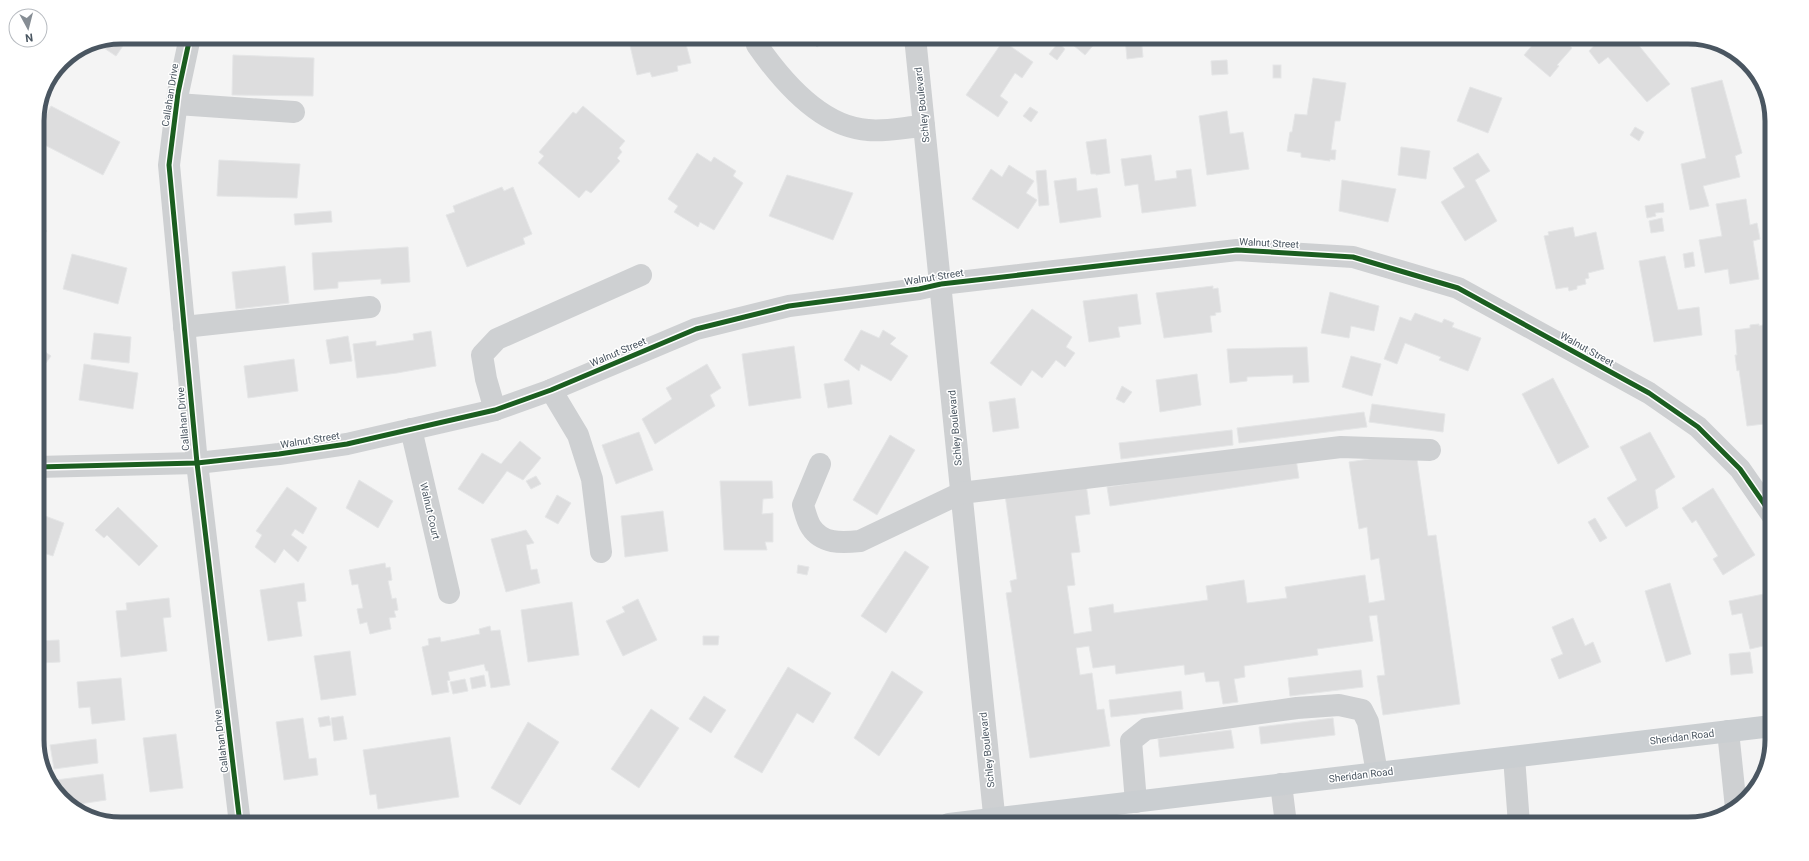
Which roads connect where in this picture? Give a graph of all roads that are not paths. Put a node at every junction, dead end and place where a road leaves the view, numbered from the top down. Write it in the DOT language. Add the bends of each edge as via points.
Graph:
graph roads {
  1 [pos="189,44"];
  2 [pos="916,44"];
  3 [pos="757,46"];
  4 [pos="177,104"];
  5 [pos="294,112"];
  6 [pos="924,126"];
  7 [pos="641,275"];
  8 [pos="941,284"];
  9 [pos="370,307"];
  10 [pos="184,327"];
  11 [pos="551,390"];
  12 [pos="495,410"];
  13 [pos="411,429"];
  14 [pos="1430,450"];
  15 [pos="196,463"];
  16 [pos="820,464"];
  17 [pos="44,467"];
  18 [pos="961,493"];
  19 [pos="1765,505"];
  20 [pos="601,552"];
  21 [pos="449,593"];
  22 [pos="1765,727"];
  23 [pos="1728,731"];
  24 [pos="1514,757"];
  25 [pos="1377,773"];
  26 [pos="1281,784"];
  27 [pos="1735,801"];
  28 [pos="1136,802"];
  29 [pos="239,817"];
  30 [pos="994,817"];
  31 [pos="1024,817"];
  32 [pos="1285,817"];
  33 [pos="1518,817"];
  1 -- 4 [label="street, Callahan Drive"];
  2 -- 6 [label="street, Schley Boulevard"];
  3 -- 6 [label="street" via="782,79 826,117 852,127 869,130"];
  4 -- 5 [label="street"];
  4 -- 10 [label="street, Callahan Drive" via="168,165"];
  6 -- 8 [label="street, Schley Boulevard"];
  7 -- 12 [label="street" via="497,339 482,355"];
  8 -- 11 [label="street, Walnut Street" via="789,306 696,329"];
  8 -- 18 [label="street, Schley Boulevard"];
  8 -- 19 [label="street, Walnut Street" via="1237,250 1353,257 1458,288 1649,393 1698,427 1735,464"];
  9 -- 10 [label="street"];
  10 -- 15 [label="street, Callahan Drive"];
  11 -- 12 [label="street, Walnut Street"];
  11 -- 20 [label="street" via="578,435 592,479"];
  12 -- 13 [label="street, Walnut Street"];
  13 -- 15 [label="street, Walnut Street" via="347,444"];
  13 -- 21 [label="street, Walnut Court"];
  14 -- 18 [label="street" via="1341,447"];
  15 -- 17 [label="street, Walnut Street"];
  15 -- 29 [label="street, Callahan Drive"];
  16 -- 18 [label="street" via="803,505 810,526 824,540 842,543 860,541"];
  18 -- 30 [label="street, Schley Boulevard"];
  22 -- 23 [label="main road, Sheridan Road"];
  23 -- 24 [label="main road, Sheridan Road"];
  23 -- 27 [label="street"];
  24 -- 25 [label="main road, Sheridan Road"];
  24 -- 33 [label="street"];
  25 -- 26 [label="main road, Sheridan Road"];
  25 -- 28 [label="street" via="1368,722 1362,710 1339,705 1297,708 1146,729 1131,741"];
  26 -- 28 [label="main road, Sheridan Road"];
  26 -- 32 [label="street"];
  28 -- 31 [label="main road, Sheridan Road"];
}
